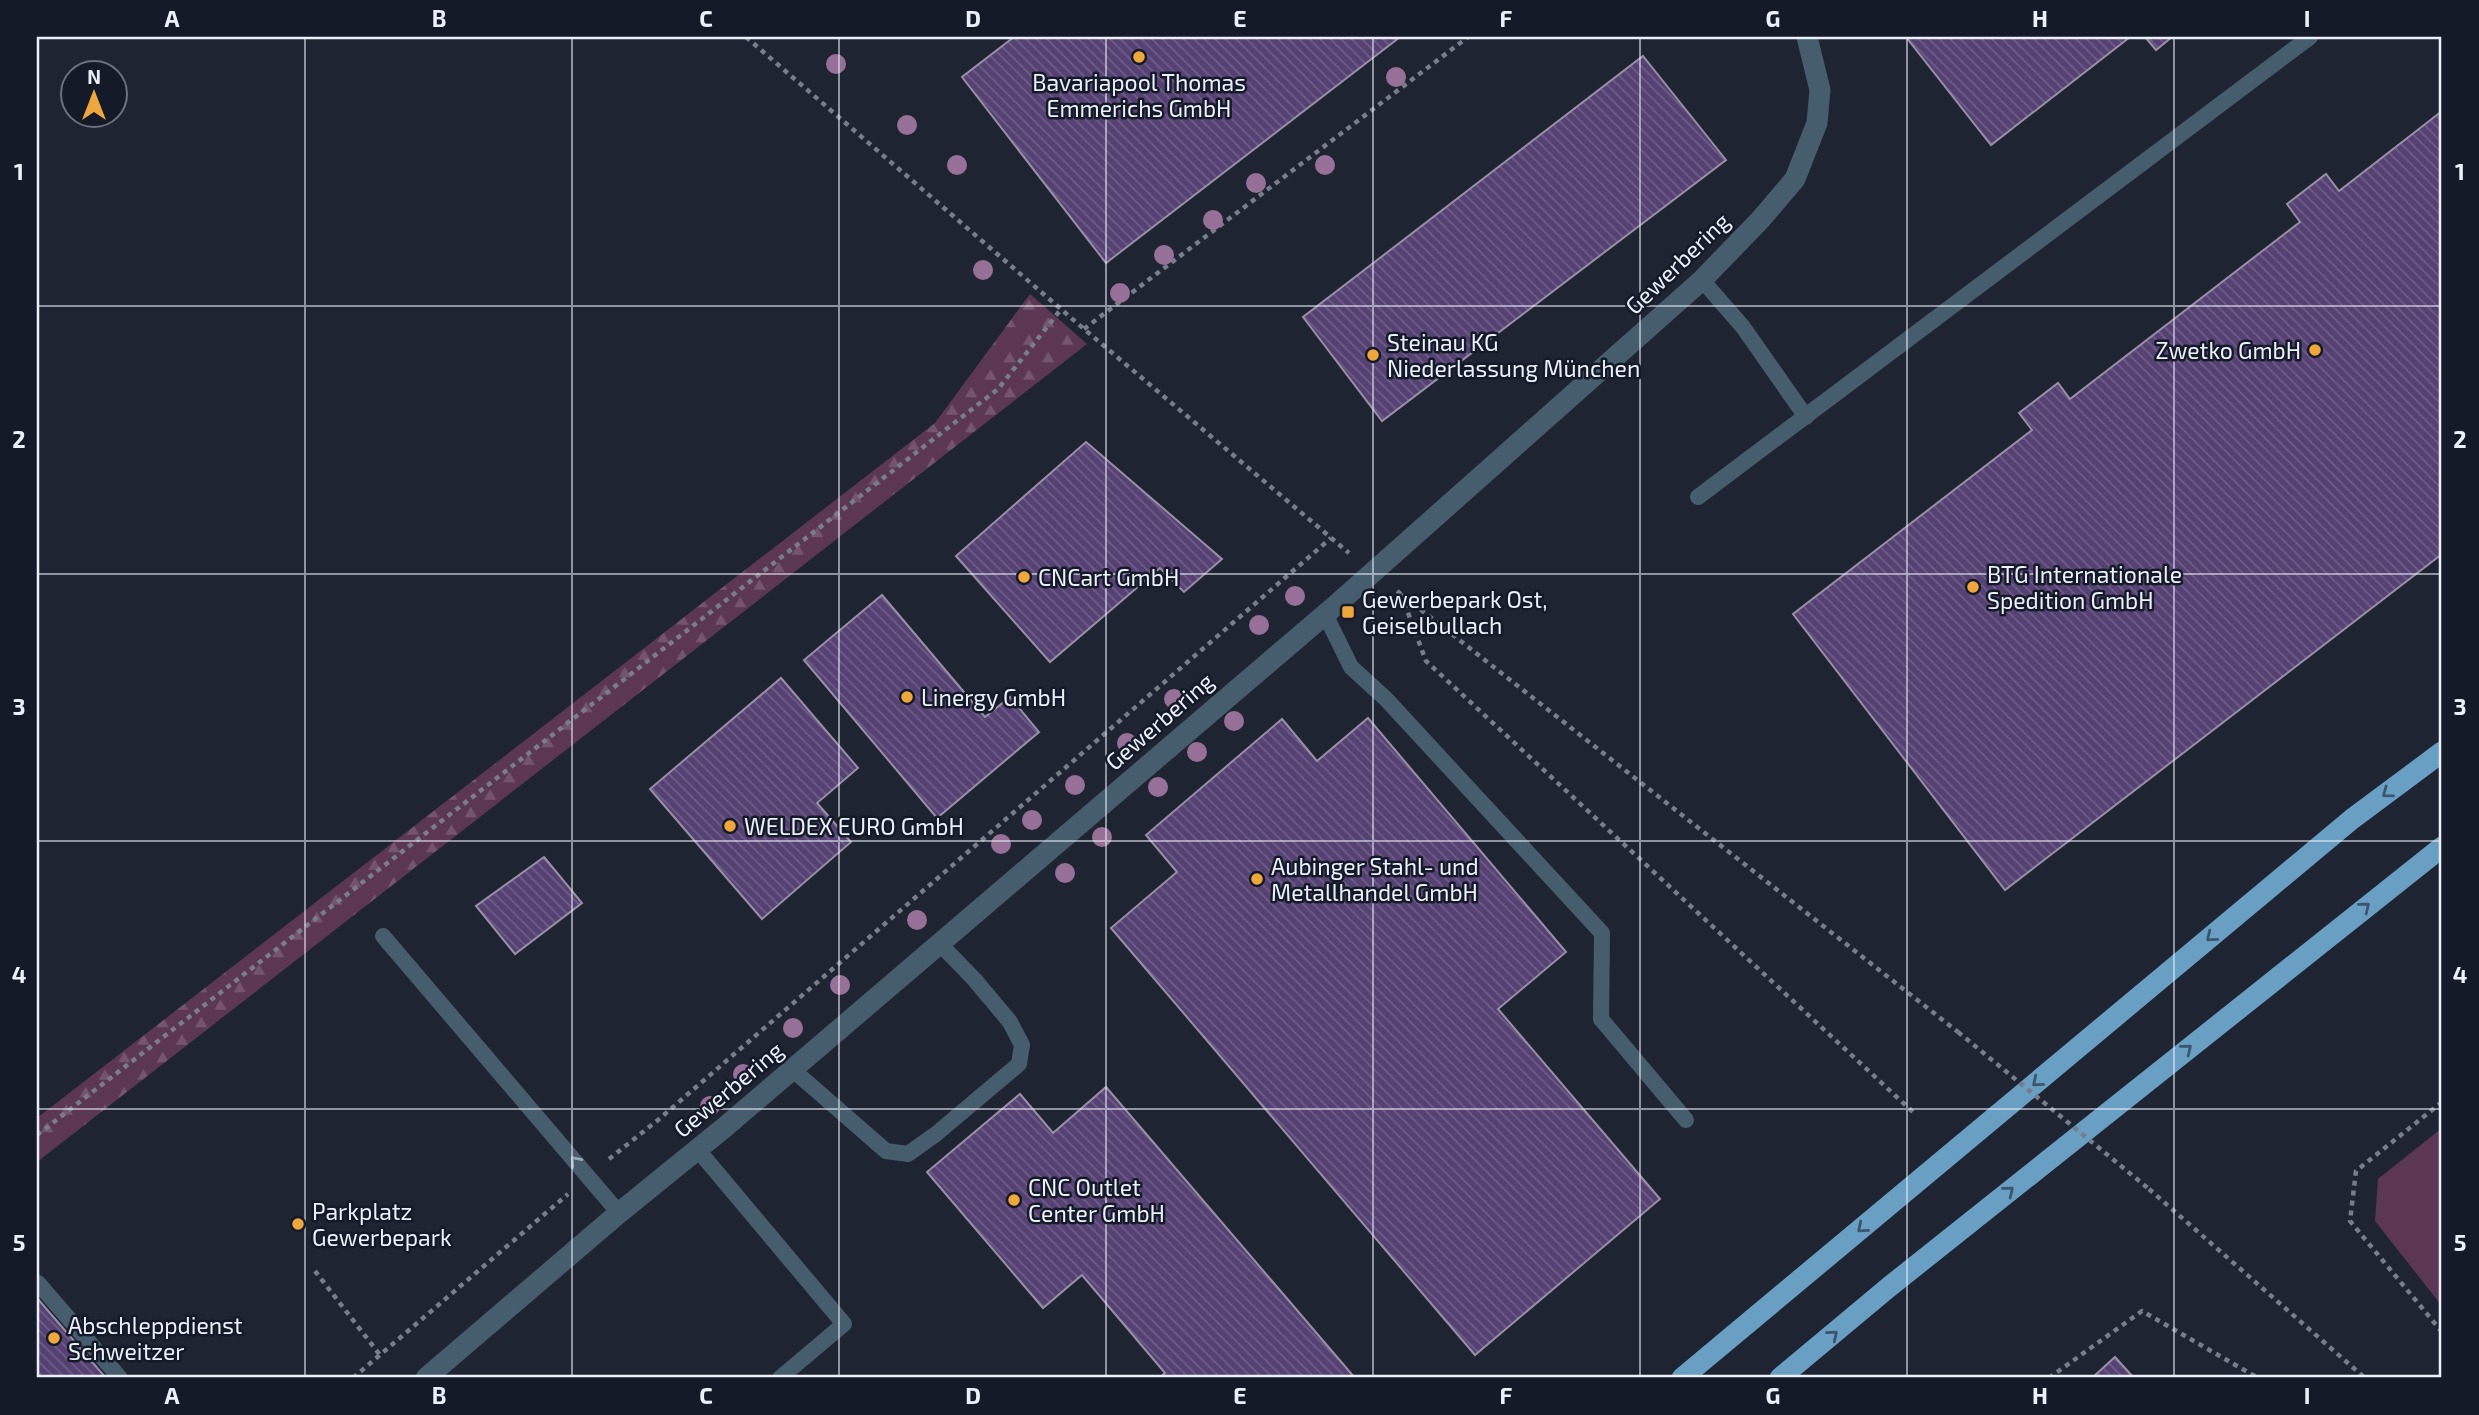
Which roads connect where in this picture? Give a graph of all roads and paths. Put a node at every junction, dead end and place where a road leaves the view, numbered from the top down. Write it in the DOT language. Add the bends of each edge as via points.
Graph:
graph roads {
  1 [pos="746,37"];
  2 [pos="1468,37"];
  3 [pos="1807,37"];
  4 [pos="2311,37"];
  5 [pos="1702,280"];
  6 [pos="1062,308"];
  7 [pos="1084,329"];
  8 [pos="1806,417"];
  9 [pos="1698,497"];
  10 [pos="1331,538"];
  11 [pos="1371,573"];
  12 [pos="1401,593"];
  13 [pos="1325,614"];
  14 [pos="2442,752"];
  15 [pos="2442,847"];
  16 [pos="383,936"];
  17 [pos="940,944"];
  18 [pos="793,1070"];
  19 [pos="2442,1102"];
  20 [pos="1913,1112"];
  21 [pos="1686,1120"];
  22 [pos="37,1135"];
  23 [pos="698,1150"];
  24 [pos="588,1177"];
  25 [pos="619,1213"];
  26 [pos="315,1271"];
  27 [pos="38,1283"];
  28 [pos="2442,1332"];
  29 [pos="380,1355"];
  30 [pos="120,1378"];
  31 [pos="354,1378"];
  32 [pos="426,1378"];
  33 [pos="780,1378"];
  34 [pos="1682,1378"];
  35 [pos="1780,1378"];
  36 [pos="2049,1378"];
  37 [pos="2258,1378"];
  38 [pos="2365,1378"];
  1 -- 6 [label="path"];
  2 -- 7 [label="path"];
  3 -- 5 [label="street, Gewerbering" via="1820,90 1817,123 1795,179"];
  4 -- 8 [label="lane"];
  5 -- 8 [label="lane" via="1743,327"];
  5 -- 11 [label="street, Gewerbering"];
  6 -- 7 [label="path"];
  6 -- 22 [label="path" via="998,389"];
  7 -- 10 [label="path"];
  8 -- 9 [label="lane"];
  10 -- 11 [label="path"];
  10 -- 24 [label="path"];
  11 -- 12 [label="path"];
  11 -- 13 [label="street, Gewerbering"];
  12 -- 20 [label="path" via="1426,661"];
  12 -- 38 [label="path, bridge" via="1958,1031 2149,1189"];
  13 -- 17 [label="street, Gewerbering"];
  13 -- 21 [label="lane" via="1351,667 1602,933 1601,1019"];
  14 -- 34 [label="highway, one-way" via="2352,819"];
  35 -- 15 [label="highway, one-way"];
  24 -- 16 [label="lane, one-way"];
  17 -- 18 [label="street, Gewerbering"];
  17 -- 18 [label="lane" via="1010,1023 1022,1045 1019,1064 908,1154 886,1151"];
  18 -- 23 [label="street, Gewerbering"];
  19 -- 28 [label="path" via="2356,1171 2350,1221"];
  23 -- 25 [label="street, Gewerbering"];
  23 -- 33 [label="lane" via="844,1324"];
  24 -- 25 [label="lane"];
  24 -- 29 [label="path"];
  25 -- 32 [label="street, Gewerbering"];
  26 -- 29 [label="path"];
  27 -- 30 [label="lane"];
  29 -- 31 [label="path"];
  36 -- 37 [label="path" via="2142,1311"];
}
